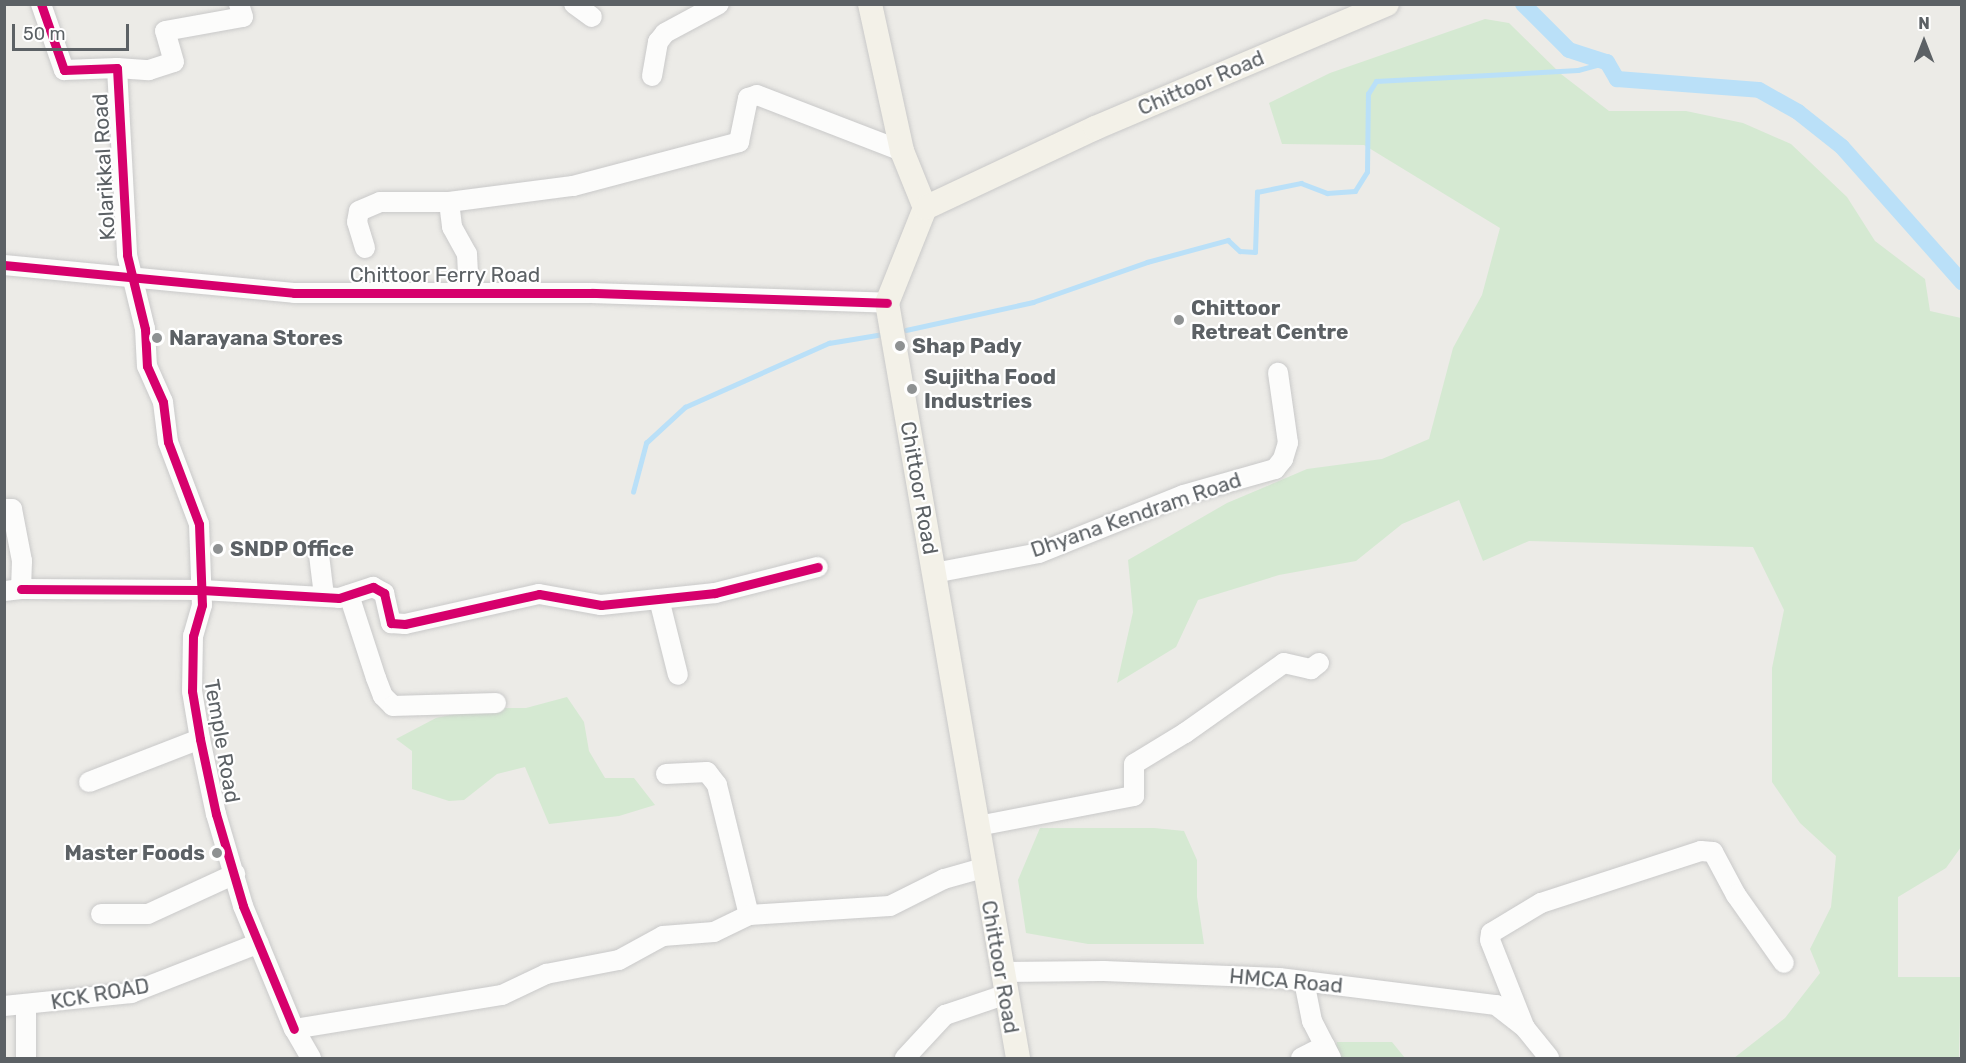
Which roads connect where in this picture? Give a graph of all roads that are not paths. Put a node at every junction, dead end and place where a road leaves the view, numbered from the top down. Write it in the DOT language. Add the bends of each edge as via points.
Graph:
graph roads {
  1 [pos="40,4"];
  2 [pos="239,4"];
  3 [pos="574,4"];
  4 [pos="719,4"];
  5 [pos="870,4"];
  6 [pos="1387,4"];
  7 [pos="591,17"];
  8 [pos="117,68"];
  9 [pos="652,76"];
  10 [pos="902,151"];
  11 [pos="449,202"];
  12 [pos="925,207"];
  13 [pos="365,248"];
  14 [pos="4,265"];
  15 [pos="132,278"];
  16 [pos="469,292"];
  17 [pos="887,303"];
  18 [pos="1278,373"];
  19 [pos="4,509"];
  20 [pos="319,555"];
  21 [pos="818,567"];
  22 [pos="934,573"];
  23 [pos="13,590"];
  24 [pos="202,590"];
  25 [pos="349,595"];
  26 [pos="324,596"];
  27 [pos="659,599"];
  28 [pos="1319,663"];
  29 [pos="678,675"];
  30 [pos="496,703"];
  31 [pos="200,739"];
  32 [pos="666,774"];
  33 [pos="89,782"];
  34 [pos="978,826"];
  35 [pos="983,868"];
  36 [pos="234,874"];
  37 [pos="101,914"];
  38 [pos="749,915"];
  39 [pos="259,943"];
  40 [pos="1784,963"];
  41 [pos="1304,981"];
  42 [pos="1002,983"];
  43 [pos="26,1005"];
  44 [pos="4,1006"];
  45 [pos="294,1029"];
  46 [pos="1525,1029"];
  47 [pos="1328,1052"];
  48 [pos="26,1059"];
  49 [pos="311,1059"];
  50 [pos="905,1059"];
  51 [pos="1018,1059"];
  52 [pos="1301,1059"];
  53 [pos="1549,1059"];
  1 -- 8 [label="street, Kolarikkal Road" via="64,70"];
  2 -- 8 [label="street" via="243,17 165,31 174,62 149,70"];
  3 -- 7 [label="street"];
  4 -- 9 [label="street" via="665,33 658,42"];
  5 -- 10 [label="main road"];
  6 -- 12 [label="main road, Chittoor Road" via="1095,128"];
  8 -- 15 [label="street, Kolarikkal Road" via="127,255"];
  10 -- 11 [label="street" via="757,95 748,98 739,142 573,186"];
  10 -- 12 [label="main road"];
  11 -- 13 [label="street" via="380,202 359,211 357,222"];
  11 -- 16 [label="street" via="452,227 467,254"];
  12 -- 17 [label="main road"];
  14 -- 15 [label="street, Chittoor Ferry Road"];
  15 -- 16 [label="street, Chittoor Ferry Road" via="294,292"];
  15 -- 24 [label="street, Temple Road" via="145,329 147,366 163,402 168,442 199,524"];
  16 -- 17 [label="street, Chittoor Ferry Road" via="592,292"];
  17 -- 22 [label="main road, Chittoor Road"];
  18 -- 22 [label="street, Dhyana Kendram Road" via="1288,443 1284,459 1275,469 1183,495 1039,553"];
  19 -- 23 [label="street" via="12,509 18,534"];
  20 -- 26 [label="street"];
  21 -- 27 [label="street" via="715,593"];
  22 -- 34 [label="main road, Chittoor Road"];
  23 -- 24 [label="street"];
  24 -- 26 [label="street"];
  24 -- 31 [label="street, Temple Road" via="193,636 192,691"];
  25 -- 26 [label="street"];
  25 -- 27 [label="street" via="373,587 384,592 391,623 405,624 539,594 601,605"];
  25 -- 30 [label="street" via="383,696 393,706"];
  27 -- 29 [label="street"];
  28 -- 34 [label="street" via="1311,669 1284,663 1185,734 1134,764 1134,796"];
  31 -- 33 [label="street"];
  31 -- 36 [label="street, Temple Road"];
  32 -- 38 [label="street" via="707,772 717,785"];
  34 -- 35 [label="main road, Chittoor Road"];
  35 -- 38 [label="street" via="944,879 890,906"];
  35 -- 42 [label="main road, Chittoor Road"];
  36 -- 37 [label="street" via="148,914"];
  36 -- 39 [label="street, Temple Road"];
  38 -- 45 [label="street" via="714,932 663,936 619,960 546,974 502,995"];
  39 -- 43 [label="street, KCK ROAD" via="131,993"];
  39 -- 45 [label="street, Temple Road"];
  40 -- 46 [label="street" via="1736,895 1713,852 1701,851 1540,903 1491,933 1490,940"];
  41 -- 42 [label="street, HMCA Road" via="1104,971"];
  41 -- 46 [label="street, HMCA Road" via="1496,1005"];
  41 -- 47 [label="street" via="1312,1021"];
  42 -- 50 [label="street, HMCA Road" via="945,1015"];
  42 -- 51 [label="main road, Chittoor Road"];
  43 -- 44 [label="street, KCK ROAD"];
  43 -- 48 [label="street"];
  45 -- 49 [label="street, Temple Road"];
  46 -- 53 [label="street, HMCA Road"];
  47 -- 52 [label="street"];
}
